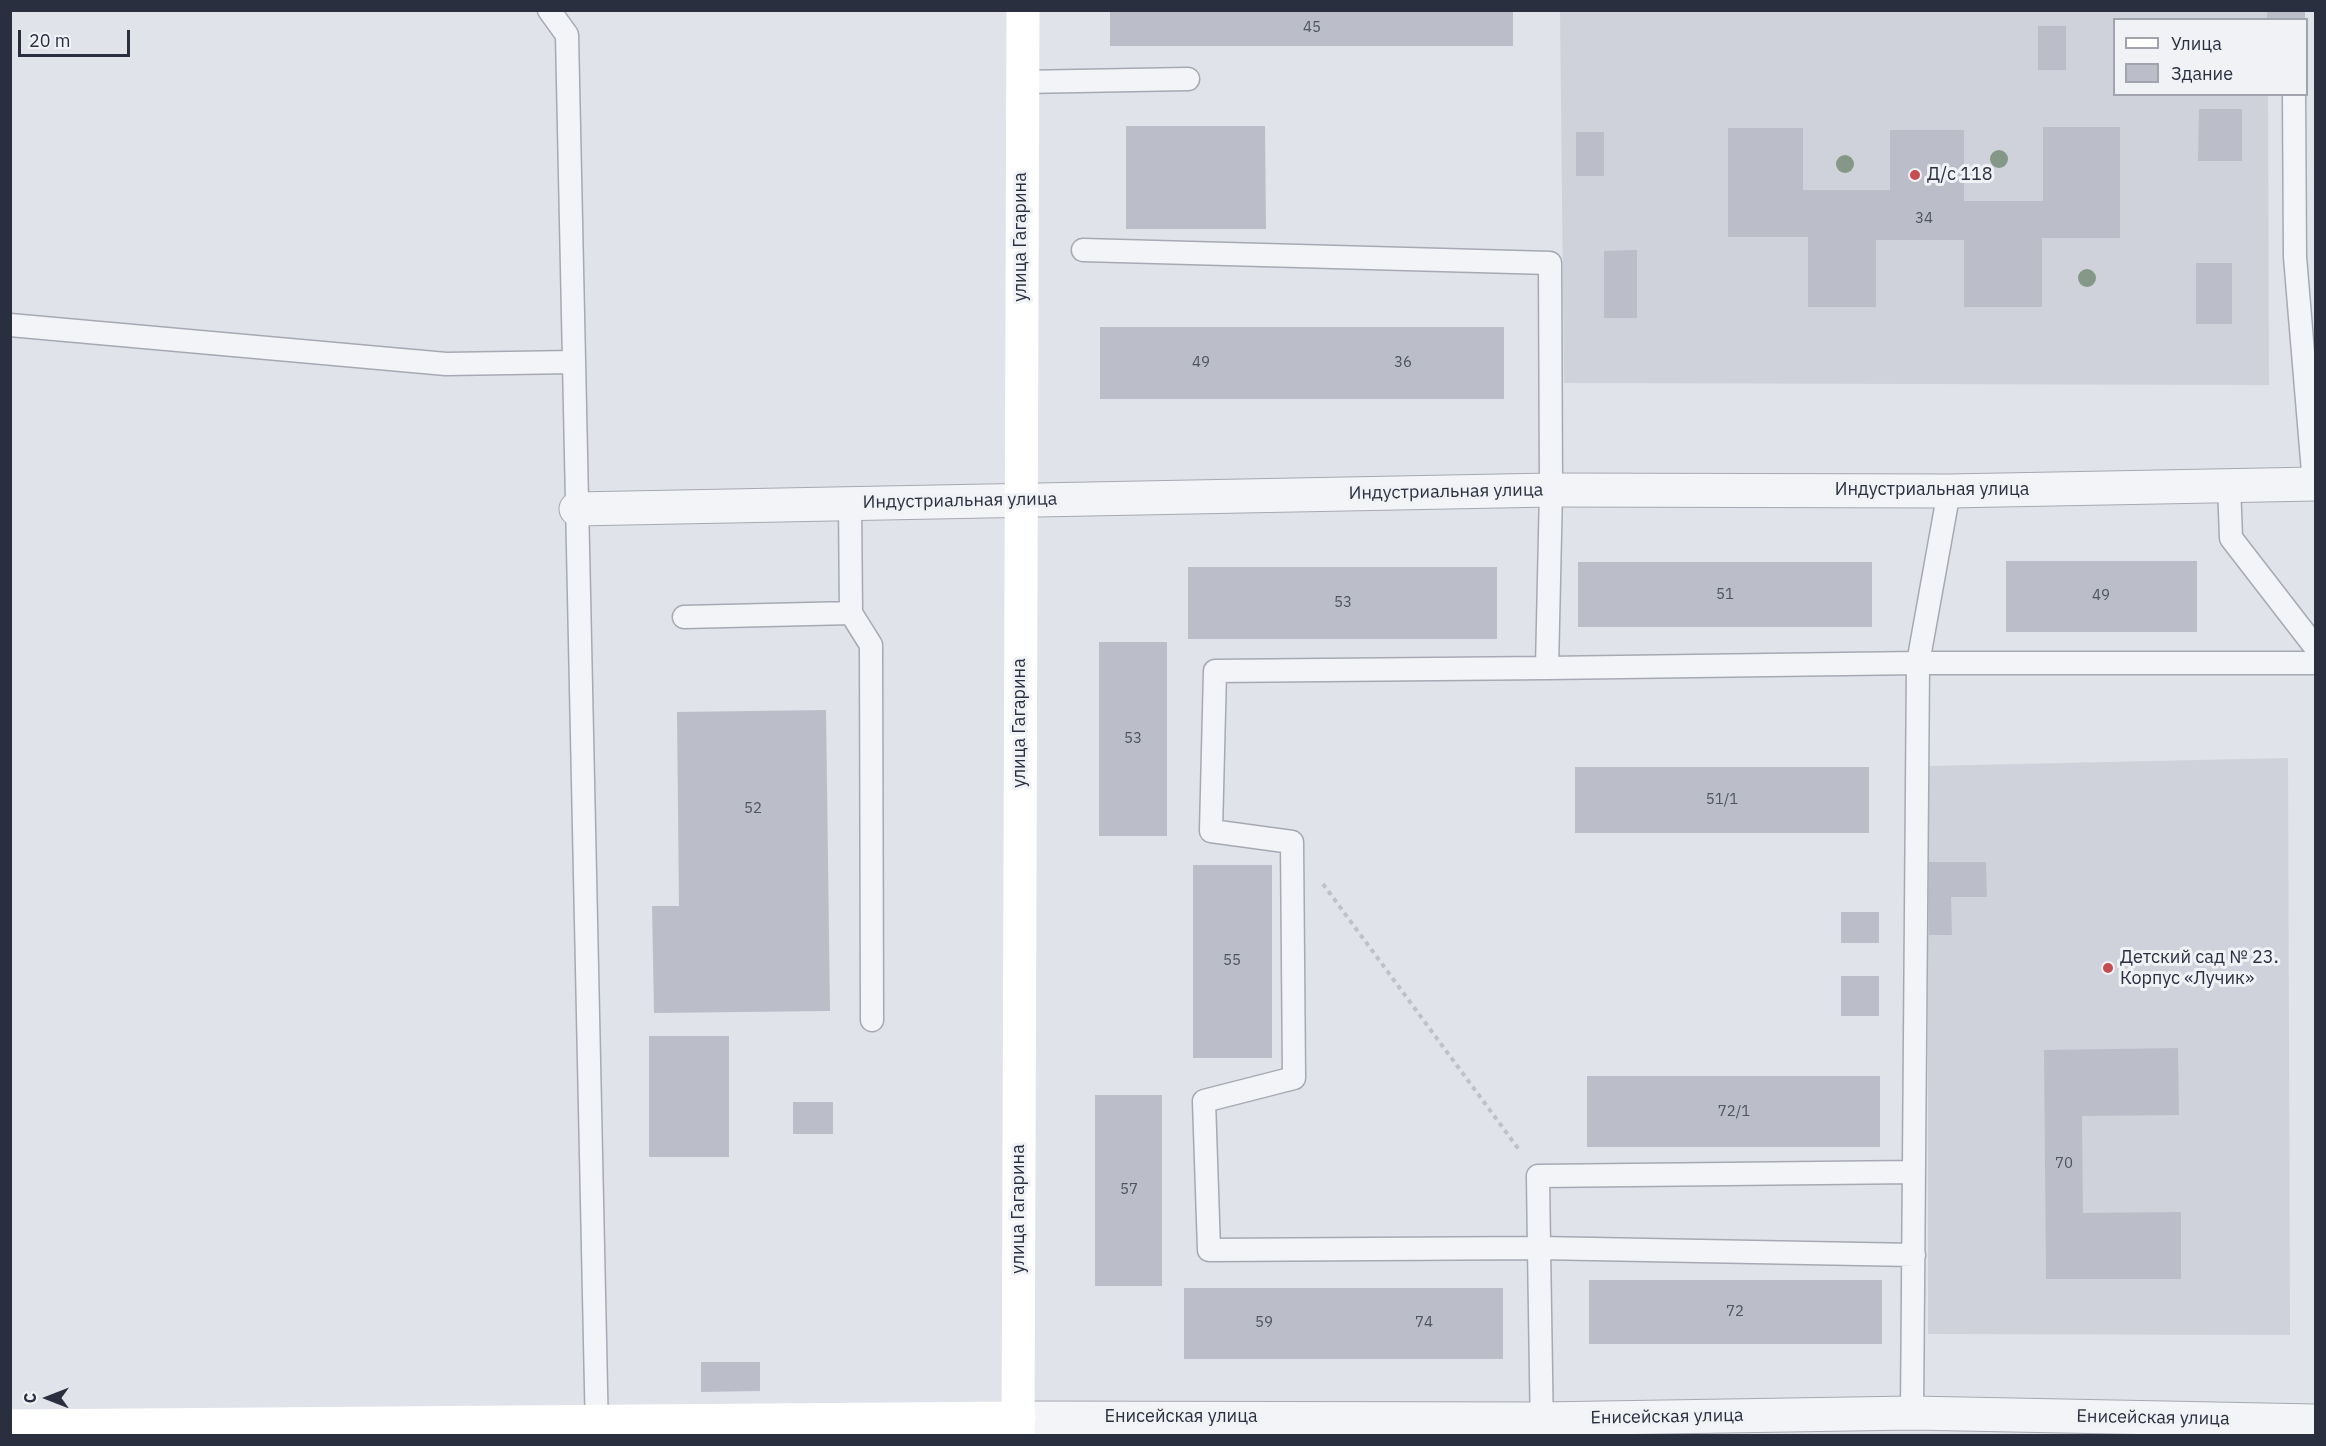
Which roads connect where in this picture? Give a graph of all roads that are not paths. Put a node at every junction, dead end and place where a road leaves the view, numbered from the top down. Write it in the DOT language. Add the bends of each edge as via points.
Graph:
graph roads {
  1 [pos="549,10"];
  2 [pos="1023,10"];
  3 [pos="1188,79"];
  4 [pos="1022,82"];
  5 [pos="2295,96"];
  6 [pos="1083,250"];
  7 [pos="2305,256"];
  8 [pos="10,325"];
  9 [pos="573,362"];
  10 [pos="2315,484"];
  11 [pos="2229,485"];
  12 [pos="1551,490"];
  13 [pos="1949,490"];
  14 [pos="1020,499"];
  15 [pos="850,502"];
  16 [pos="576,508"];
  17 [pos="851,613"];
  18 [pos="684,617"];
  19 [pos="2316,648"];
  20 [pos="1918,663"];
  21 [pos="2316,663"];
  22 [pos="1547,668"];
  23 [pos="872,1020"];
  24 [pos="1914,1172"];
  25 [pos="1539,1248"];
  26 [pos="1914,1255"];
  27 [pos="1912,1413"];
  28 [pos="2316,1420"];
  29 [pos="10,1426"];
  30 [pos="1312,1426"];
  31 [pos="1019,1427"];
  32 [pos="1542,1427"];
  33 [pos="596,1428"];
  1 -- 9 [label="lane" via="567,35"];
  2 -- 4 [label="main road, улица Гагарина"];
  3 -- 4 [label="lane"];
  4 -- 14 [label="main road, улица Гагарина"];
  5 -- 7 [label="lane"];
  6 -- 12 [label="lane" via="1550,263"];
  7 -- 10 [label="lane"];
  8 -- 9 [label="lane" via="446,364"];
  9 -- 16 [label="lane"];
  10 -- 11 [label="street, Индустриальная улица"];
  11 -- 13 [label="street, Индустриальная улица"];
  11 -- 19 [label="lane" via="2230,538"];
  12 -- 13 [label="street, Индустриальная улица"];
  12 -- 14 [label="street, Индустриальная улица"];
  12 -- 22 [label="lane"];
  13 -- 20 [label="lane"];
  14 -- 15 [label="street, Индустриальная улица"];
  14 -- 31 [label="main road, улица Гагарина"];
  15 -- 16 [label="street, Индустриальная улица"];
  15 -- 17 [label="lane"];
  16 -- 33 [label="lane"];
  17 -- 18 [label="lane"];
  17 -- 23 [label="lane" via="871,645"];
  20 -- 21 [label="lane"];
  20 -- 22 [label="lane"];
  20 -- 24 [label="lane"];
  22 -- 25 [label="lane" via="1215,671 1211,831 1292,842 1294,1078 1204,1101 1209,1250"];
  24 -- 25 [label="lane" via="1538,1176"];
  24 -- 26 [label="lane"];
  25 -- 26 [label="lane"];
  25 -- 32 [label="lane"];
  26 -- 27 [label="lane"];
  27 -- 28 [label="street, Енисейская улица"];
  27 -- 32 [label="street, Енисейская улица"];
  29 -- 33 [label="main road"];
  30 -- 31 [label="street, Енисейская улица"];
  30 -- 32 [label="street, Енисейская улица"];
  31 -- 33 [label="main road"];
}
